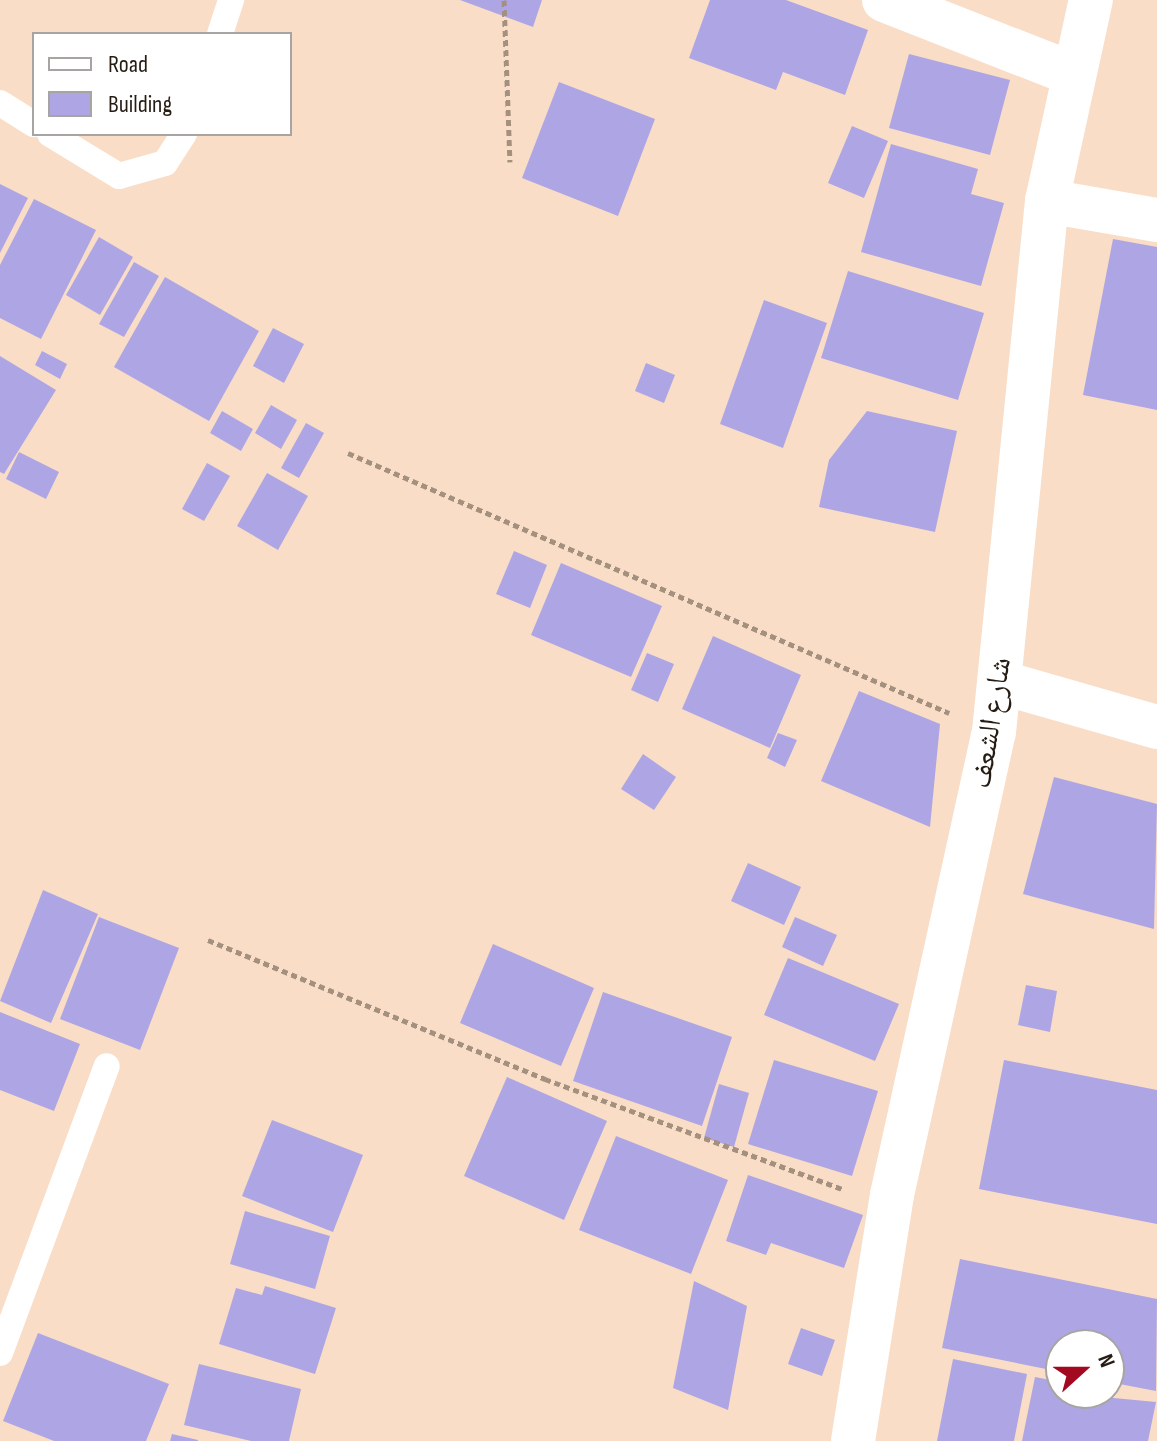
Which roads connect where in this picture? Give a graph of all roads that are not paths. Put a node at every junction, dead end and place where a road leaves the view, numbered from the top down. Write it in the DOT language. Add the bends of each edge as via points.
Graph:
graph roads {
  1 [pos="231,0"];
  2 [pos="884,0"];
  3 [pos="1091,0"];
  4 [pos="221,32"];
  5 [pos="1073,74"];
  6 [pos="0,103"];
  7 [pos="32,123"];
  8 [pos="53,136"];
  9 [pos="183,136"];
  10 [pos="1047,201"];
  11 [pos="1157,220"];
  12 [pos="1000,682"];
  13 [pos="1157,727"];
  14 [pos="107,1066"];
  15 [pos="0,1353"];
  16 [pos="853,1441"];
  1 -- 4 [label="lane"];
  2 -- 5 [label="street"];
  3 -- 5 [label="street, شارع الشعف"];
  5 -- 10 [label="street, شارع الشعف"];
  6 -- 7 [label="lane"];
  8 -- 9 [label="lane" via="119,176 165,163"];
  10 -- 11 [label="street"];
  10 -- 12 [label="street, شارع الشعف"];
  12 -- 13 [label="street"];
  12 -- 16 [label="street, شارع الشعف" via="994,732 892,1195"];
  14 -- 15 [label="lane"];
}
